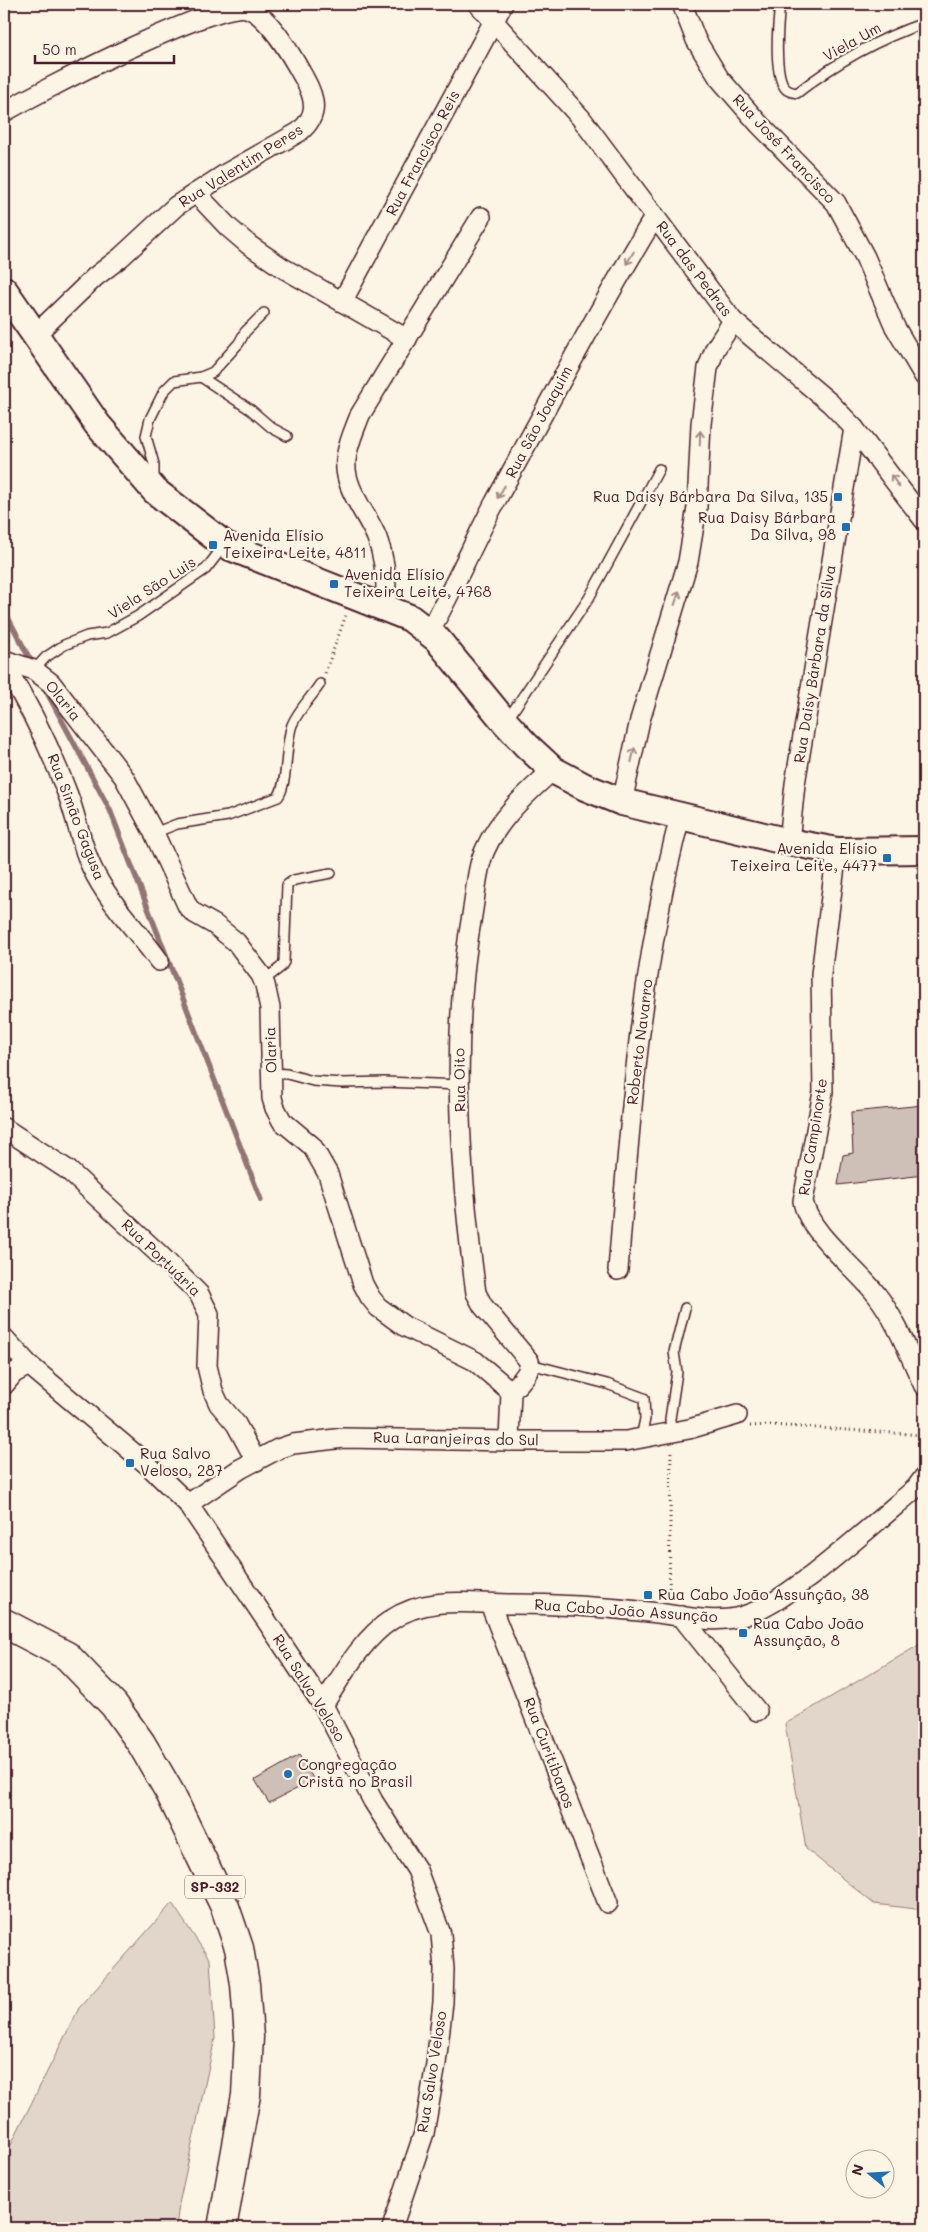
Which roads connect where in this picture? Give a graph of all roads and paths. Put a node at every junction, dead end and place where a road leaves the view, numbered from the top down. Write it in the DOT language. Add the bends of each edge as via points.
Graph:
graph roads {
  1 [pos="478,4"];
  2 [pos="503,4"];
  3 [pos="682,4"];
  4 [pos="780,4"];
  5 [pos="494,21"];
  6 [pos="924,24"];
  7 [pos="4,112"];
  8 [pos="196,193"];
  9 [pos="655,216"];
  10 [pos="481,217"];
  11 [pos="4,290"];
  12 [pos="342,302"];
  13 [pos="264,313"];
  14 [pos="733,321"];
  15 [pos="36,335"];
  16 [pos="407,339"];
  17 [pos="924,376"];
  18 [pos="201,377"];
  19 [pos="854,428"];
  20 [pos="287,436"];
  21 [pos="659,469"];
  22 [pos="155,492"];
  23 [pos="924,520"];
  24 [pos="224,544"];
  25 [pos="354,596"];
  26 [pos="386,607"];
  27 [pos="429,632"];
  28 [pos="4,660"];
  29 [pos="4,665"];
  30 [pos="34,670"];
  31 [pos="320,684"];
  32 [pos="505,722"];
  33 [pos="553,770"];
  34 [pos="622,802"];
  35 [pos="680,817"];
  36 [pos="154,833"];
  37 [pos="789,842"];
  38 [pos="924,850"];
  39 [pos="836,851"];
  40 [pos="331,873"];
  41 [pos="159,960"];
  42 [pos="263,981"];
  43 [pos="272,1073"];
  44 [pos="460,1085"];
  45 [pos="4,1128"];
  46 [pos="618,1270"];
  47 [pos="685,1308"];
  48 [pos="4,1338"];
  49 [pos="530,1364"];
  50 [pos="28,1365"];
  51 [pos="4,1385"];
  52 [pos="924,1386"];
  53 [pos="510,1392"];
  54 [pos="737,1415"];
  55 [pos="671,1433"];
  56 [pos="924,1435"];
  57 [pos="641,1438"];
  58 [pos="509,1441"];
  59 [pos="256,1461"];
  60 [pos="924,1477"];
  61 [pos="188,1504"];
  62 [pos="490,1604"];
  63 [pos="675,1615"];
  64 [pos="4,1623"];
  65 [pos="323,1705"];
  66 [pos="757,1711"];
  67 [pos="608,1903"];
  68 [pos="222,2228"];
  69 [pos="392,2228"];
  1 -- 5 [label="street, Rua das Pedras"];
  2 -- 5 [label="street, Rua Francisco Reis"];
  3 -- 17 [label="street, Rua José Francisco" via="696,40 719,78 836,204 865,257 895,327"];
  4 -- 6 [label="lane, Viela Um" via="780,78 789,91 797,93 860,51 896,33"];
  5 -- 9 [label="street, Rua das Pedras" via="581,118"];
  5 -- 12 [label="street, Rua Francisco Reis"];
  7 -- 8 [label="street, Rua Valentim Peres" via="53,84 148,40 230,8 246,8 259,14 292,56 309,86 313,116 309,124 286,140"];
  8 -- 12 [label="street" via="249,245"];
  8 -- 15 [label="street, Rua Valentim Peres" via="176,206 95,277"];
  9 -- 14 [label="street, Rua das Pedras"];
  9 -- 27 [label="street, Rua São Joaquim, one-way" via="586,334"];
  10 -- 16 [label="street"];
  11 -- 15 [label="main road"];
  12 -- 16 [label="street"];
  13 -- 18 [label="lane" via="213,372"];
  14 -- 19 [label="street, Rua das Pedras" via="830,403"];
  34 -- 14 [label="street, one-way" via="645,701 688,562 697,507 701,424 708,368 715,349"];
  15 -- 22 [label="main road" via="97,424"];
  16 -- 26 [label="street" via="360,415 346,460 350,486 377,540 387,591"];
  18 -- 20 [label="lane"];
  18 -- 22 [label="lane" via="170,384 150,419 146,436 154,464"];
  23 -- 19 [label="street, Rua das Pedras, one-way"];
  19 -- 37 [label="street, Rua Daisy Bárbara da Silva" via="795,784"];
  21 -- 32 [label="lane" via="589,598"];
  22 -- 24 [label="main road"];
  24 -- 25 [label="main road"];
  24 -- 30 [label="lane, Viela São Luis" via="206,569 138,616 107,633 64,645"];
  25 -- 26 [label="main road"];
  25 -- 31 [label="path"];
  26 -- 27 [label="main road" via="410,618"];
  27 -- 32 [label="main road"];
  28 -- 30 [label="street, Olaria"];
  29 -- 41 [label="street, Rua Simão Gagusa" via="24,696 51,752 92,868"];
  30 -- 36 [label="street, Olaria" via="50,683 124,777"];
  31 -- 36 [label="lane" via="292,724 284,783 278,797 228,816 177,824"];
  32 -- 33 [label="main road"];
  33 -- 34 [label="main road"];
  33 -- 44 [label="street, Rua Oito" via="512,810 482,857 462,997"];
  34 -- 35 [label="main road"];
  35 -- 37 [label="main road"];
  35 -- 46 [label="street, Roberto Navarro" via="661,901 638,1049"];
  36 -- 42 [label="street, Olaria" via="188,907 228,934"];
  37 -- 39 [label="main road"];
  38 -- 39 [label="main road"];
  39 -- 52 [label="street, Rua Campinorte" via="821,974 823,1092 803,1201 818,1229 877,1294"];
  40 -- 42 [label="lane" via="294,880 287,885 284,962"];
  42 -- 43 [label="street, Olaria" via="269,998"];
  43 -- 44 [label="lane" via="342,1083"];
  43 -- 53 [label="street, Olaria" via="275,1108 282,1121 312,1146 328,1174 370,1297 404,1326 475,1361"];
  44 -- 49 [label="street, Rua Oito" via="463,1158 476,1293"];
  45 -- 59 [label="street, Rua Portuária" via="68,1170 199,1294 209,1314 207,1366 213,1391"];
  47 -- 55 [label="lane" via="674,1352 677,1372"];
  48 -- 50 [label="street, Rua Salvo Veloso"];
  49 -- 53 [label="street" via="530,1370"];
  49 -- 57 [label="lane" via="607,1384 644,1398 645,1419"];
  50 -- 51 [label="street" via="14,1373"];
  50 -- 61 [label="street, Rua Salvo Veloso" via="149,1466"];
  53 -- 58 [label="street"];
  54 -- 55 [label="street, Rua Laranjeiras do Sul"];
  54 -- 56 [label="path" via="744,1427 772,1424"];
  55 -- 57 [label="street, Rua Laranjeiras do Sul"];
  55 -- 63 [label="path"];
  57 -- 58 [label="street, Rua Laranjeiras do Sul" via="626,1441"];
  58 -- 59 [label="street, Rua Laranjeiras do Sul" via="344,1438 293,1444"];
  59 -- 61 [label="street, Rua Laranjeiras do Sul"];
  60 -- 63 [label="street, Rua Cabo João Assunção" via="916,1488 832,1560 775,1601 731,1619"];
  61 -- 65 [label="street, Rua Salvo Veloso"];
  62 -- 63 [label="street, Rua Cabo João Assunção" via="540,1603"];
  62 -- 65 [label="street, Rua Cabo João Assunção" via="451,1602 427,1605 391,1620 360,1651"];
  62 -- 67 [label="street, Rua Curitibanos"];
  63 -- 66 [label="street"];
  64 -- 68 [label="main road, SP-332" via="67,1656 114,1704 169,1791 225,1907 239,1948 248,2037 246,2095"];
  65 -- 69 [label="street, Rua Salvo Veloso" via="373,1801 417,1870 441,1934 444,1969 436,2064 424,2133"];
}
